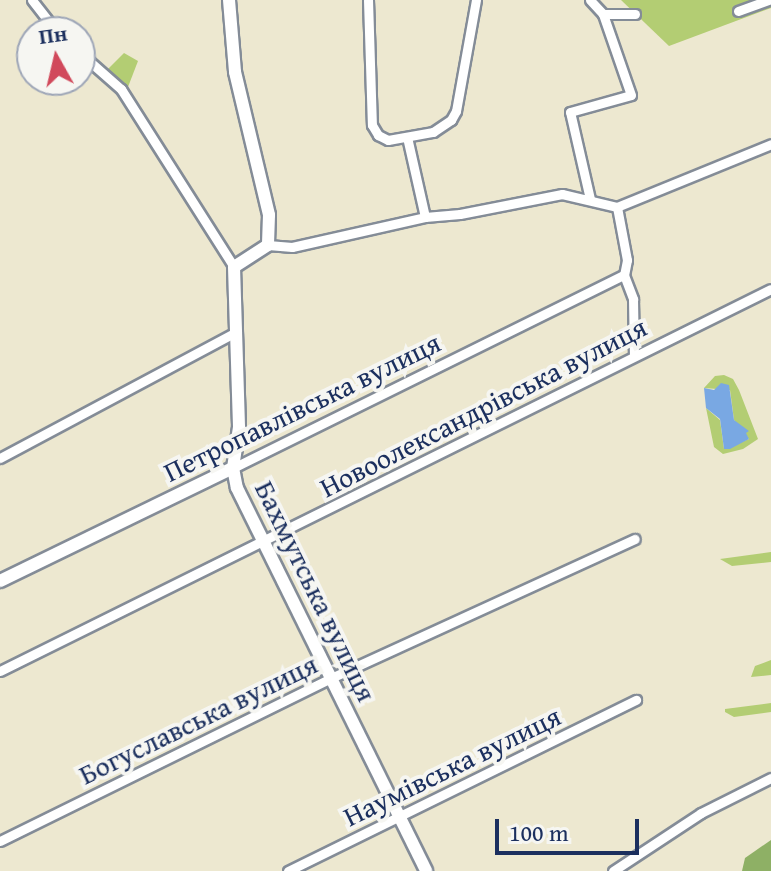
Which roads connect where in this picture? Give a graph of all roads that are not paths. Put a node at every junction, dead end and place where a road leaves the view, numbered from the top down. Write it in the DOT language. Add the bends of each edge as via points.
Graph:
graph roads {
  1 [pos="32,0"];
  2 [pos="229,0"];
  3 [pos="368,0"];
  4 [pos="476,0"];
  5 [pos="590,0"];
  6 [pos="769,0"];
  7 [pos="738,11"];
  8 [pos="603,14"];
  9 [pos="635,14"];
  10 [pos="44,16"];
  11 [pos="96,67"];
  12 [pos="407,137"];
  13 [pos="771,144"];
  14 [pos="590,199"];
  15 [pos="617,207"];
  16 [pos="425,217"];
  17 [pos="268,245"];
  18 [pos="234,267"];
  19 [pos="624,275"];
  20 [pos="771,289"];
  21 [pos="236,332"];
  22 [pos="634,356"];
  23 [pos="0,458"];
  24 [pos="233,468"];
  25 [pos="635,539"];
  26 [pos="261,543"];
  27 [pos="0,581"];
  28 [pos="0,671"];
  29 [pos="331,678"];
  30 [pos="636,700"];
  31 [pos="771,778"];
  32 [pos="400,815"];
  33 [pos="0,841"];
  34 [pos="288,871"];
  35 [pos="426,871"];
  36 [pos="613,871"];
  1 -- 10 [label="street"];
  2 -- 17 [label="street" via="235,72 269,215"];
  3 -- 12 [label="street" via="372,125 388,140"];
  4 -- 12 [label="street" via="456,111 443,128"];
  5 -- 8 [label="street"];
  6 -- 7 [label="street"];
  8 -- 9 [label="street"];
  8 -- 14 [label="street" via="631,95 570,112"];
  11 -- 18 [label="street" via="121,89"];
  12 -- 16 [label="street"];
  13 -- 15 [label="street"];
  14 -- 15 [label="street"];
  14 -- 16 [label="street" via="562,194"];
  15 -- 19 [label="street" via="627,260"];
  16 -- 17 [label="street" via="292,247"];
  17 -- 18 [label="street"];
  18 -- 21 [label="street, Бахмутська вулиця"];
  19 -- 22 [label="street" via="633,299"];
  19 -- 24 [label="street, Петропавлівська вулиця"];
  20 -- 22 [label="street, Новоолександрівська вулиця"];
  21 -- 23 [label="street"];
  21 -- 24 [label="street, Бахмутська вулиця" via="239,427"];
  22 -- 26 [label="street, Новоолександрівська вулиця"];
  24 -- 26 [label="street, Бахмутська вулиця"];
  24 -- 27 [label="street, Петропавлівська вулиця"];
  25 -- 29 [label="street, Богуславська вулиця"];
  26 -- 28 [label="street, Новоолександрівська вулиця"];
  26 -- 29 [label="street, Бахмутська вулиця"];
  29 -- 32 [label="street, Бахмутська вулиця"];
  29 -- 33 [label="street, Богуславська вулиця"];
  30 -- 32 [label="street, Наумівська вулиця"];
  31 -- 36 [label="street" via="701,813"];
  32 -- 34 [label="street, Наумівська вулиця"];
  32 -- 35 [label="street, Бахмутська вулиця"];
}
